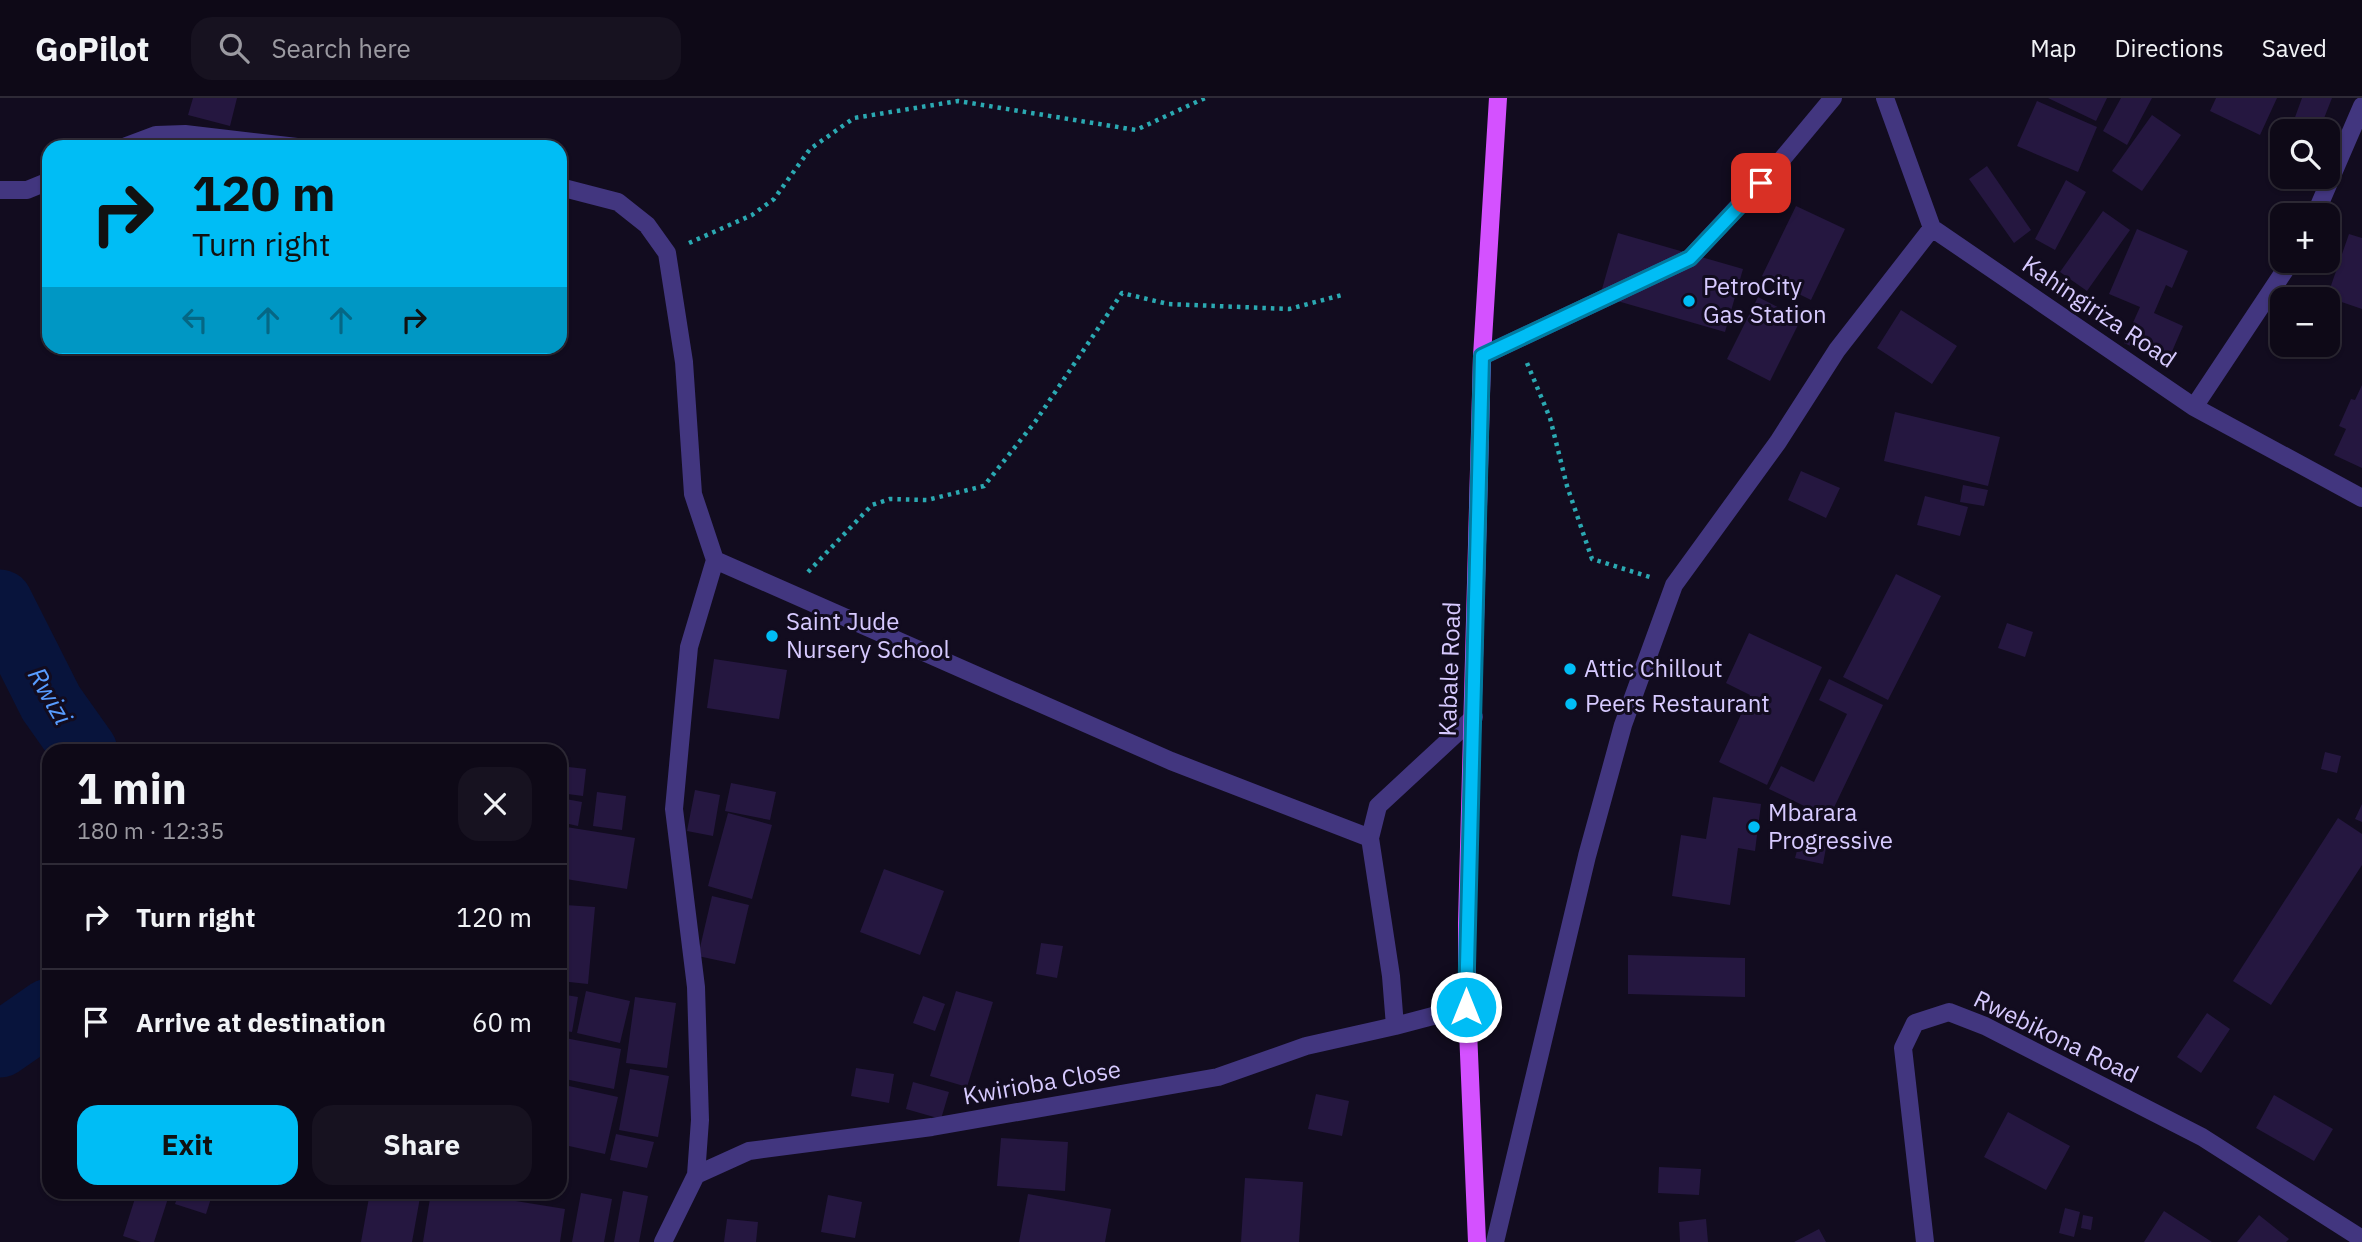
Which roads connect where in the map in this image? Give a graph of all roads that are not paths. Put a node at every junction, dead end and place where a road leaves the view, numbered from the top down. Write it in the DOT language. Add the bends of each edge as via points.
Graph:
graph roads {
  1 [pos="1498,98"];
  2 [pos="1833,98"];
  3 [pos="1885,98"];
  4 [pos="2362,106"];
  5 [pos="143,140"];
  6 [pos="237,140"];
  7 [pos="42,184"];
  8 [pos="567,189"];
  9 [pos="0,190"];
  10 [pos="2320,203"];
  11 [pos="1932,228"];
  12 [pos="2283,273"];
  13 [pos="1482,356"];
  14 [pos="2194,407"];
  15 [pos="2362,498"];
  16 [pos="715,560"];
  17 [pos="1474,717"];
  18 [pos="1370,838"];
  19 [pos="1466,1007"];
  20 [pos="1395,1027"];
  21 [pos="696,1175"];
  22 [pos="2362,1239"];
  23 [pos="663,1242"];
  24 [pos="1477,1242"];
  25 [pos="1495,1242"];
  26 [pos="1925,1242"];
  1 -- 13 [label="main road, Kabale Road"];
  2 -- 13 [label="street" via="1690,258"];
  3 -- 11 [label="street"];
  4 -- 10 [label="street"];
  5 -- 6 [label="street" via="185,134"];
  7 -- 9 [label="street" via="27,190"];
  8 -- 16 [label="street" via="618,202 647,225 667,253 684,362 693,494"];
  11 -- 14 [label="street, Kahingiriza Road"];
  11 -- 25 [label="street" via="1838,350 1674,585 1623,725 1587,856"];
  12 -- 14 [label="street"];
  13 -- 17 [label="main road, Kabale Road"];
  14 -- 15 [label="street, Kahingiriza Road"];
  16 -- 18 [label="street" via="1171,761"];
  16 -- 21 [label="street" via="689,647 674,809 696,987 700,1120"];
  17 -- 18 [label="street" via="1378,806"];
  17 -- 19 [label="main road, Kabale Road"];
  18 -- 20 [label="street"];
  19 -- 20 [label="street, Kwirioba Close"];
  19 -- 24 [label="main road, Kabale Road"];
  20 -- 21 [label="street, Kwirioba Close" via="1306,1046 1218,1077 932,1127 749,1151"];
  21 -- 23 [label="street"];
  22 -- 26 [label="street, Rwebikona Road" via="2202,1137 1949,1012 1915,1023 1903,1048"];
}
